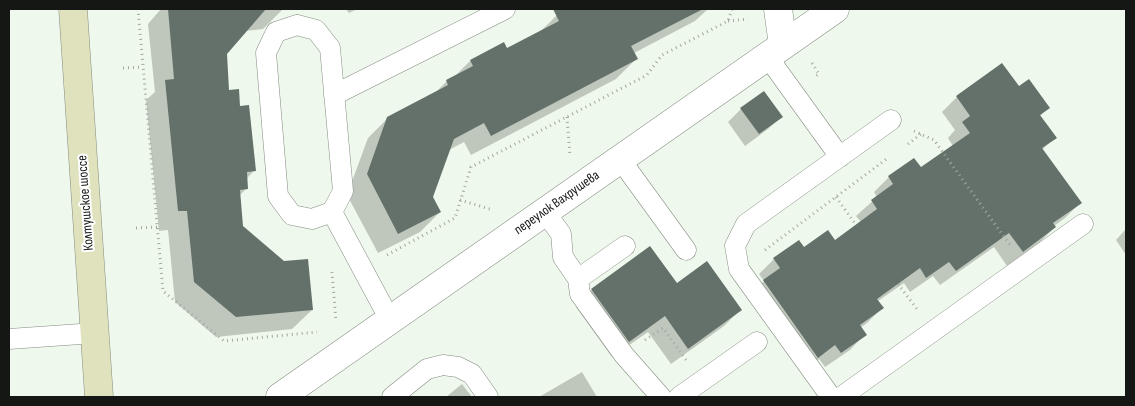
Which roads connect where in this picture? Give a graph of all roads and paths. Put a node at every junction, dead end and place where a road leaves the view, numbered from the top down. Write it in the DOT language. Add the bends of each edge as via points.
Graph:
graph roads {
  1 [pos="73,9"];
  2 [pos="138,9"];
  3 [pos="504,9"];
  4 [pos="732,9"];
  5 [pos="778,9"];
  6 [pos="835,9"];
  7 [pos="775,51"];
  8 [pos="144,67"];
  9 [pos="123,68"];
  10 [pos="334,95"];
  11 [pos="567,117"];
  12 [pos="891,120"];
  13 [pos="921,134"];
  14 [pos="906,146"];
  15 [pos="840,157"];
  16 [pos="890,157"];
  17 [pos="620,159"];
  18 [pos="570,163"];
  19 [pos="818,172"];
  20 [pos="836,197"];
  21 [pos="460,200"];
  22 [pos="494,210"];
  23 [pos="332,212"];
  24 [pos="545,212"];
  25 [pos="1084,224"];
  26 [pos="856,225"];
  27 [pos="157,227"];
  28 [pos="136,228"];
  29 [pos="625,246"];
  30 [pos="686,250"];
  31 [pos="1025,266"];
  32 [pos="362,268"];
  33 [pos="739,269"];
  34 [pos="578,279"];
  35 [pos="333,284"];
  36 [pos="390,320"];
  37 [pos="318,332"];
  38 [pos="94,333"];
  39 [pos="9,339"];
  40 [pos="757,342"];
  41 [pos="624,355"];
  42 [pos="702,381"];
  43 [pos="98,397"];
  44 [pos="280,397"];
  45 [pos="392,397"];
  46 [pos="488,397"];
  47 [pos="661,397"];
  48 [pos="680,397"];
  49 [pos="831,397"];
  50 [pos="841,397"];
  1 -- 38 [label="main road, Колтушское шоссе"];
  2 -- 8 [label="path"];
  3 -- 10 [label="lane"];
  4 -- 11 [label="path" via="728,21 662,55 647,75"];
  5 -- 7 [label="street"];
  6 -- 7 [label="street, переулок Вахрушева"];
  7 -- 15 [label="lane"];
  7 -- 17 [label="street, переулок Вахрушева"];
  8 -- 9 [label="path"];
  8 -- 27 [label="path"];
  10 -- 23 [label="lane" via="342,191"];
  10 -- 23 [label="lane" via="330,48 316,30 297,25 276,32 266,53 278,196 292,214 312,219"];
  11 -- 18 [label="path"];
  11 -- 21 [label="path" via="471,167"];
  12 -- 13 [label="path"];
  12 -- 15 [label="lane"];
  13 -- 14 [label="path"];
  13 -- 31 [label="path" via="934,140"];
  15 -- 19 [label="lane"];
  16 -- 20 [label="path"];
  17 -- 24 [label="street, переулок Вахрушева"];
  17 -- 30 [label="lane"];
  19 -- 20 [label="path"];
  19 -- 33 [label="lane" via="746,224 735,246"];
  20 -- 26 [label="path"];
  20 -- 33 [label="path"];
  21 -- 22 [label="path"];
  21 -- 32 [label="path" via="455,218"];
  23 -- 32 [label="lane"];
  24 -- 34 [label="lane" via="561,234 563,257"];
  24 -- 36 [label="street, переулок Вахрушева"];
  25 -- 31 [label="lane"];
  27 -- 28 [label="path"];
  27 -- 37 [label="path" via="163,292 224,341"];
  29 -- 34 [label="lane"];
  31 -- 50 [label="lane"];
  32 -- 35 [label="path"];
  32 -- 36 [label="lane"];
  33 -- 49 [label="lane"];
  34 -- 41 [label="lane" via="580,294"];
  36 -- 44 [label="street, переулок Вахрушева"];
  38 -- 39 [label="lane"];
  38 -- 43 [label="main road, Колтушское шоссе"];
  40 -- 42 [label="lane"];
  41 -- 42 [label="path" via="663,328"];
  41 -- 47 [label="lane"];
  42 -- 48 [label="lane"];
  45 -- 46 [label="lane" via="427,369 443,365 458,366 472,374"];
}
